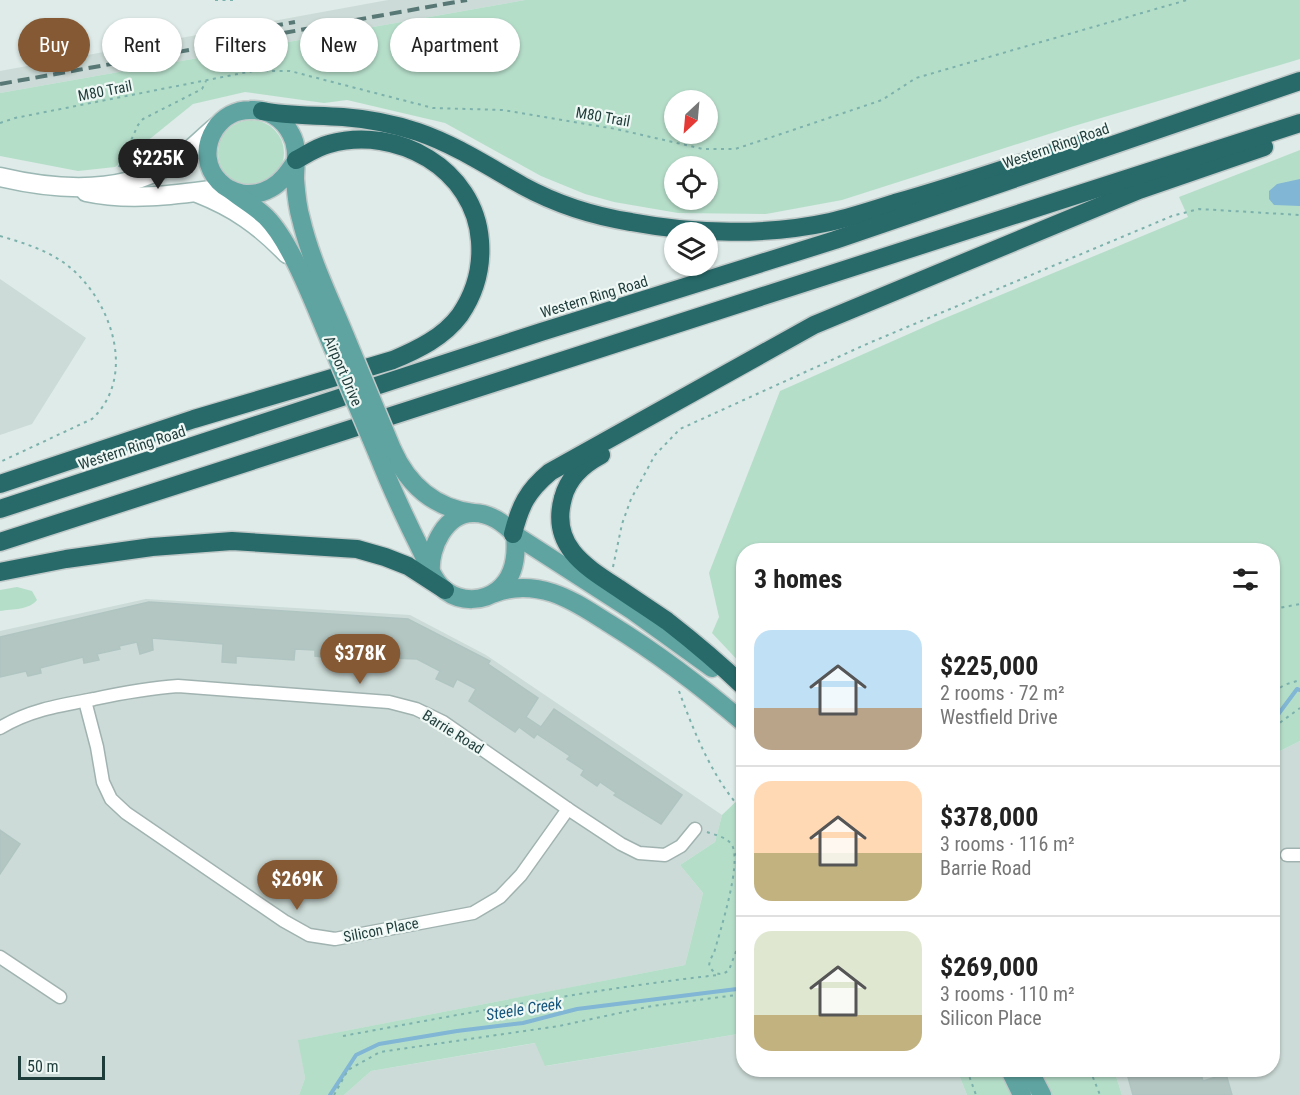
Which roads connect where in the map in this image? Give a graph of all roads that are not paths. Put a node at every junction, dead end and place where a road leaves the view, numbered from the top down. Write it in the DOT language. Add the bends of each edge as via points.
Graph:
graph roads {
  1 [pos="1300,81"];
  2 [pos="1245,98"];
  3 [pos="261,111"];
  4 [pos="1300,123"];
  5 [pos="217,126"];
  6 [pos="1300,134"];
  7 [pos="296,161"];
  8 [pos="0,177"];
  9 [pos="70,188"];
  10 [pos="228,189"];
  11 [pos="195,192"];
  12 [pos="294,262"];
  13 [pos="341,346"];
  14 [pos="705,387"];
  15 [pos="385,452"];
  16 [pos="0,484"];
  17 [pos="0,509"];
  18 [pos="474,513"];
  19 [pos="514,534"];
  20 [pos="0,542"];
  21 [pos="0,572"];
  22 [pos="431,572"];
  23 [pos="445,590"];
  24 [pos="495,593"];
  25 [pos="736,679"];
  26 [pos="736,689"];
  27 [pos="85,700"];
  28 [pos="736,717"];
  29 [pos="0,728"];
  30 [pos="568,809"];
  31 [pos="695,829"];
  32 [pos="1287,855"];
  33 [pos="1300,855"];
  34 [pos="0,957"];
  35 [pos="60,997"];
  36 [pos="1013,1077"];
  37 [pos="1033,1077"];
  38 [pos="1022,1095"];
  39 [pos="1042,1095"];
  1 -- 2 [label="highway, Western Ring Road"];
  2 -- 3 [label="highway" via="1150,121 830,222 731,231 664,227 596,214 524,187 436,139 397,126 359,118"];
  2 -- 17 [label="highway, Western Ring Road" via="835,240"];
  3 -- 5 [label="main road" via="232,114"];
  3 -- 7 [label="main road" via="276,116 290,131"];
  4 -- 20 [label="highway"];
  5 -- 9 [label="main road" via="180,157 150,174"];
  5 -- 10 [label="main road" via="208,146 209,165 215,178"];
  6 -- 14 [label="highway" via="1139,190 870,302 814,326"];
  7 -- 10 [label="main road" via="271,188 253,193"];
  7 -- 13 [label="main road, Airport Drive" via="297,204"];
  7 -- 16 [label="highway" via="329,144 371,141 416,151 449,173 473,209 480,244 477,280 459,316 418,349 393,360 194,419"];
  8 -- 9 [label="main road"];
  9 -- 11 [label="main road" via="118,196"];
  10 -- 11 [label="main road"];
  10 -- 12 [label="main road, Airport Drive" via="265,216"];
  11 -- 12 [label="main road" via="252,221"];
  12 -- 13 [label="main road, Airport Drive"];
  13 -- 15 [label="main road, Airport Drive, bridge"];
  14 -- 19 [label="highway" via="550,472 524,500"];
  14 -- 25 [label="highway" via="589,462 568,484 560,517 564,538 574,556 667,621"];
  15 -- 18 [label="main road, Airport Drive" via="425,495 443,505"];
  15 -- 22 [label="main road, Airport Drive" via="399,505"];
  18 -- 19 [label="main road" via="484,514"];
  18 -- 22 [label="main road" via="460,517 442,533 432,553"];
  19 -- 24 [label="main road" via="515,559 510,576"];
  19 -- 26 [label="main road" via="675,640"];
  21 -- 23 [label="highway" via="66,559 232,541 357,549 408,566"];
  22 -- 23 [label="main road"];
  23 -- 24 [label="main road" via="472,599"];
  24 -- 28 [label="main road" via="527,588 566,598 623,632"];
  27 -- 29 [label="street, Barrie Road" via="16,718"];
  27 -- 30 [label="street, Barrie Road" via="178,686 389,702 443,722"];
  27 -- 30 [label="street, Silicon Place" via="103,782 111,799 126,813 309,935 335,939 473,913 500,897"];
  30 -- 31 [label="street, Barrie Road" via="639,853 665,855 681,846"];
  32 -- 33 [label="street"];
  34 -- 35 [label="street"];
  36 -- 38 [label="main road"];
  37 -- 39 [label="main road"];
}
